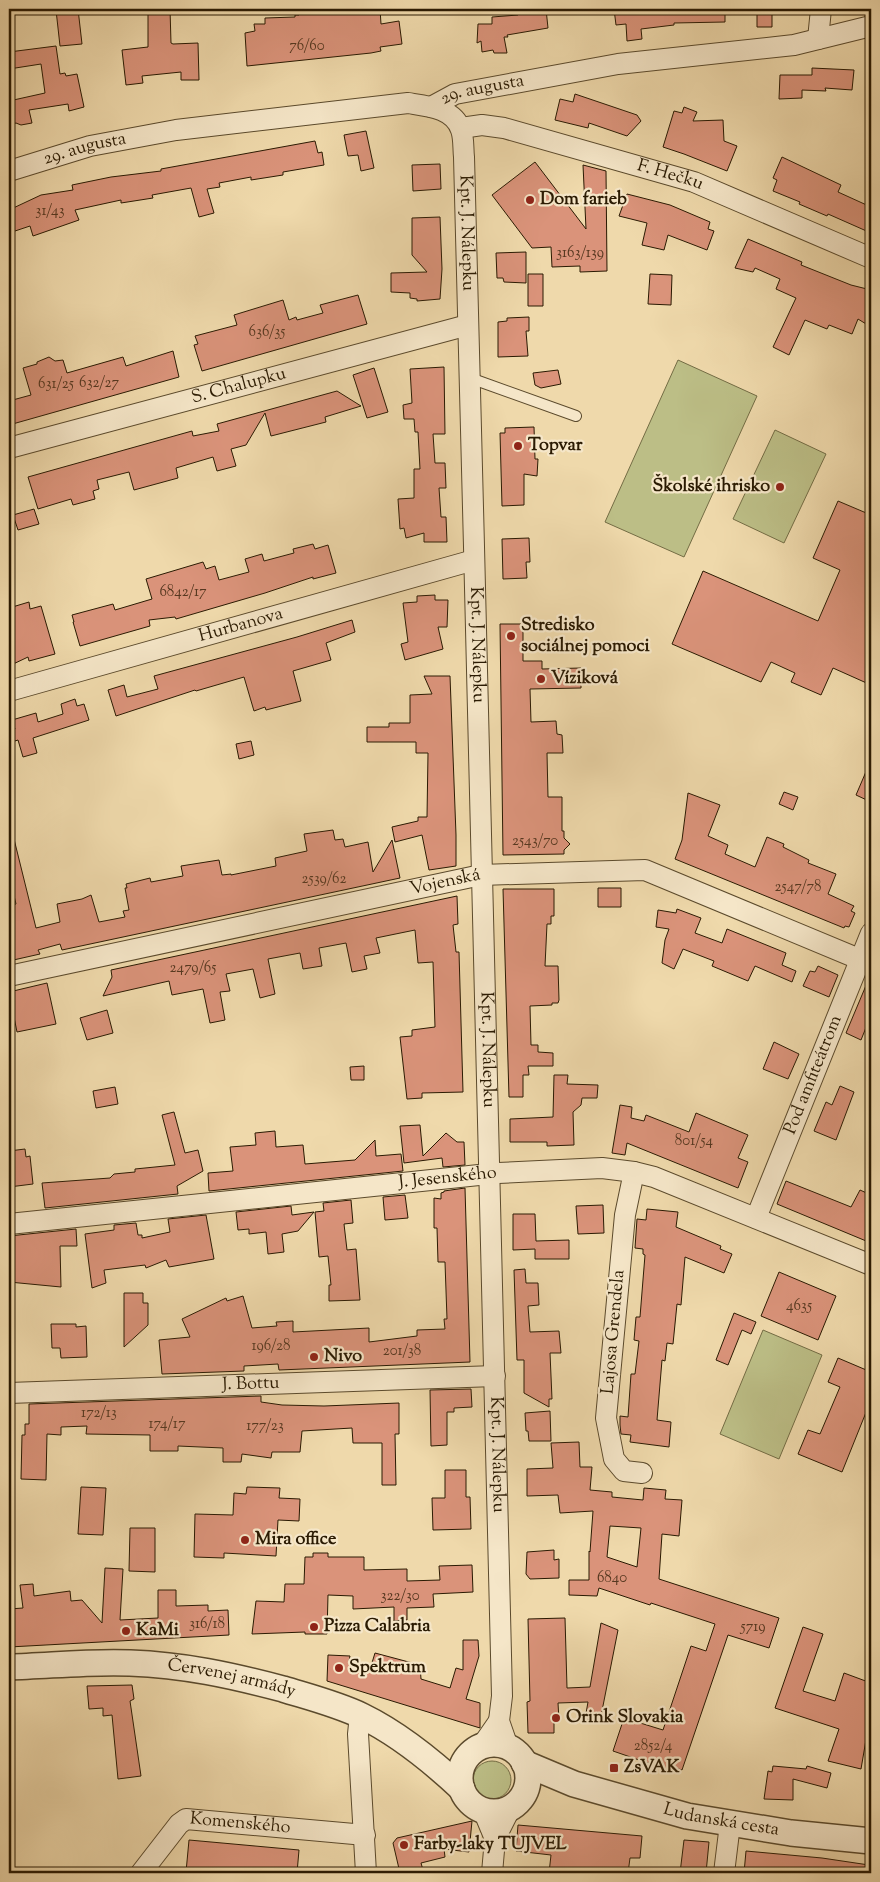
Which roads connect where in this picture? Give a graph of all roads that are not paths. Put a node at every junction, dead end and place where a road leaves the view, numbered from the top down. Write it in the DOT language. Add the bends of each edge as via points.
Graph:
graph roads {
  1 [pos="821,9"];
  2 [pos="871,26"];
  3 [pos="818,39"];
  4 [pos="431,107"];
  5 [pos="461,128"];
  6 [pos="9,171"];
  7 [pos="871,258"];
  8 [pos="468,325"];
  9 [pos="470,378"];
  10 [pos="576,416"];
  11 [pos="9,448"];
  12 [pos="474,560"];
  13 [pos="9,691"];
  14 [pos="481,875"];
  15 [pos="871,933"];
  16 [pos="866,961"];
  17 [pos="9,976"];
  18 [pos="634,1172"];
  19 [pos="489,1174"];
  20 [pos="756,1218"];
  21 [pos="9,1224"];
  22 [pos="871,1265"];
  23 [pos="495,1376"];
  24 [pos="9,1393"];
  25 [pos="642,1473"];
  26 [pos="9,1667"];
  27 [pos="360,1715"];
  28 [pos="499,1721"];
  29 [pos="475,1752"];
  30 [pos="516,1755"];
  31 [pos="435,1764"];
  32 [pos="574,1784"];
  33 [pos="462,1789"];
  34 [pos="518,1800"];
  35 [pos="483,1810"];
  36 [pos="730,1824"];
  37 [pos="365,1835"];
  38 [pos="495,1839"];
  39 [pos="871,1841"];
  40 [pos="142,1873"];
  41 [pos="366,1873"];
  42 [pos="492,1873"];
  43 [pos="724,1873"];
  1 -- 3 [label="street"];
  2 -- 3 [label="street, 29. augusta"];
  3 -- 4 [label="street, 29. augusta" via="794,45 618,64 455,94"];
  4 -- 5 [label="street" via="450,114"];
  4 -- 6 [label="street, 29. augusta" via="408,103 176,130 90,146"];
  5 -- 7 [label="street, F. Hečku" via="482,125 504,128 694,182"];
  5 -- 8 [label="street, Kpt. J. Nálepku"];
  8 -- 9 [label="street, Kpt. J. Nálepku"];
  8 -- 11 [label="street, S. Chalupku"];
  9 -- 10 [label="lane"];
  9 -- 12 [label="street, Kpt. J. Nálepku"];
  12 -- 13 [label="street, Hurbanova"];
  12 -- 14 [label="street, Kpt. J. Nálepku"];
  14 -- 16 [label="street, Vojenská" via="645,870"];
  14 -- 17 [label="street, Vojenská"];
  14 -- 19 [label="street, Kpt. J. Nálepku"];
  15 -- 16 [label="street, Pod amfiteátrom"];
  16 -- 20 [label="street, Pod amfiteátrom"];
  18 -- 19 [label="street, J. Jesenského" via="602,1168"];
  18 -- 20 [label="street, J. Jesenského"];
  18 -- 25 [label="street, Lajosa Grendela" via="625,1215 606,1418 614,1459 624,1471"];
  19 -- 21 [label="street, J. Jesenského"];
  19 -- 23 [label="street, Kpt. J. Nálepku"];
  20 -- 22 [label="street, J. Jesenského"];
  23 -- 24 [label="street, J. Bottu"];
  23 -- 28 [label="street, Kpt. J. Nálepku" via="502,1696"];
  26 -- 27 [label="street, Červenej armády" via="128,1662 179,1666 311,1697"];
  27 -- 31 [label="street, Červenej armády"];
  27 -- 37 [label="street" via="358,1734"];
  28 -- 29 [label="street, Kpt. J. Nálepku"];
  28 -- 30 [label="street, Kpt. J. Nálepku"];
  29 -- 30 [label="street" via="497,1745"];
  29 -- 31 [label="street"];
  29 -- 33 [label="street" via="461,1772"];
  30 -- 32 [label="street, Ludanská cesta"];
  30 -- 34 [label="street" via="528,1776"];
  31 -- 33 [label="street, Červenej armády"];
  32 -- 34 [label="street, Ludanská cesta"];
  32 -- 36 [label="street, Ludanská cesta" via="675,1813"];
  33 -- 35 [label="street" via="472,1804"];
  34 -- 35 [label="street" via="496,1812"];
  34 -- 38 [label="street"];
  35 -- 38 [label="street"];
  36 -- 39 [label="street, Ludanská cesta"];
  36 -- 43 [label="street"];
  37 -- 40 [label="street, Komenského" via="186,1819"];
  37 -- 41 [label="street"];
  38 -- 42 [label="street"];
}
